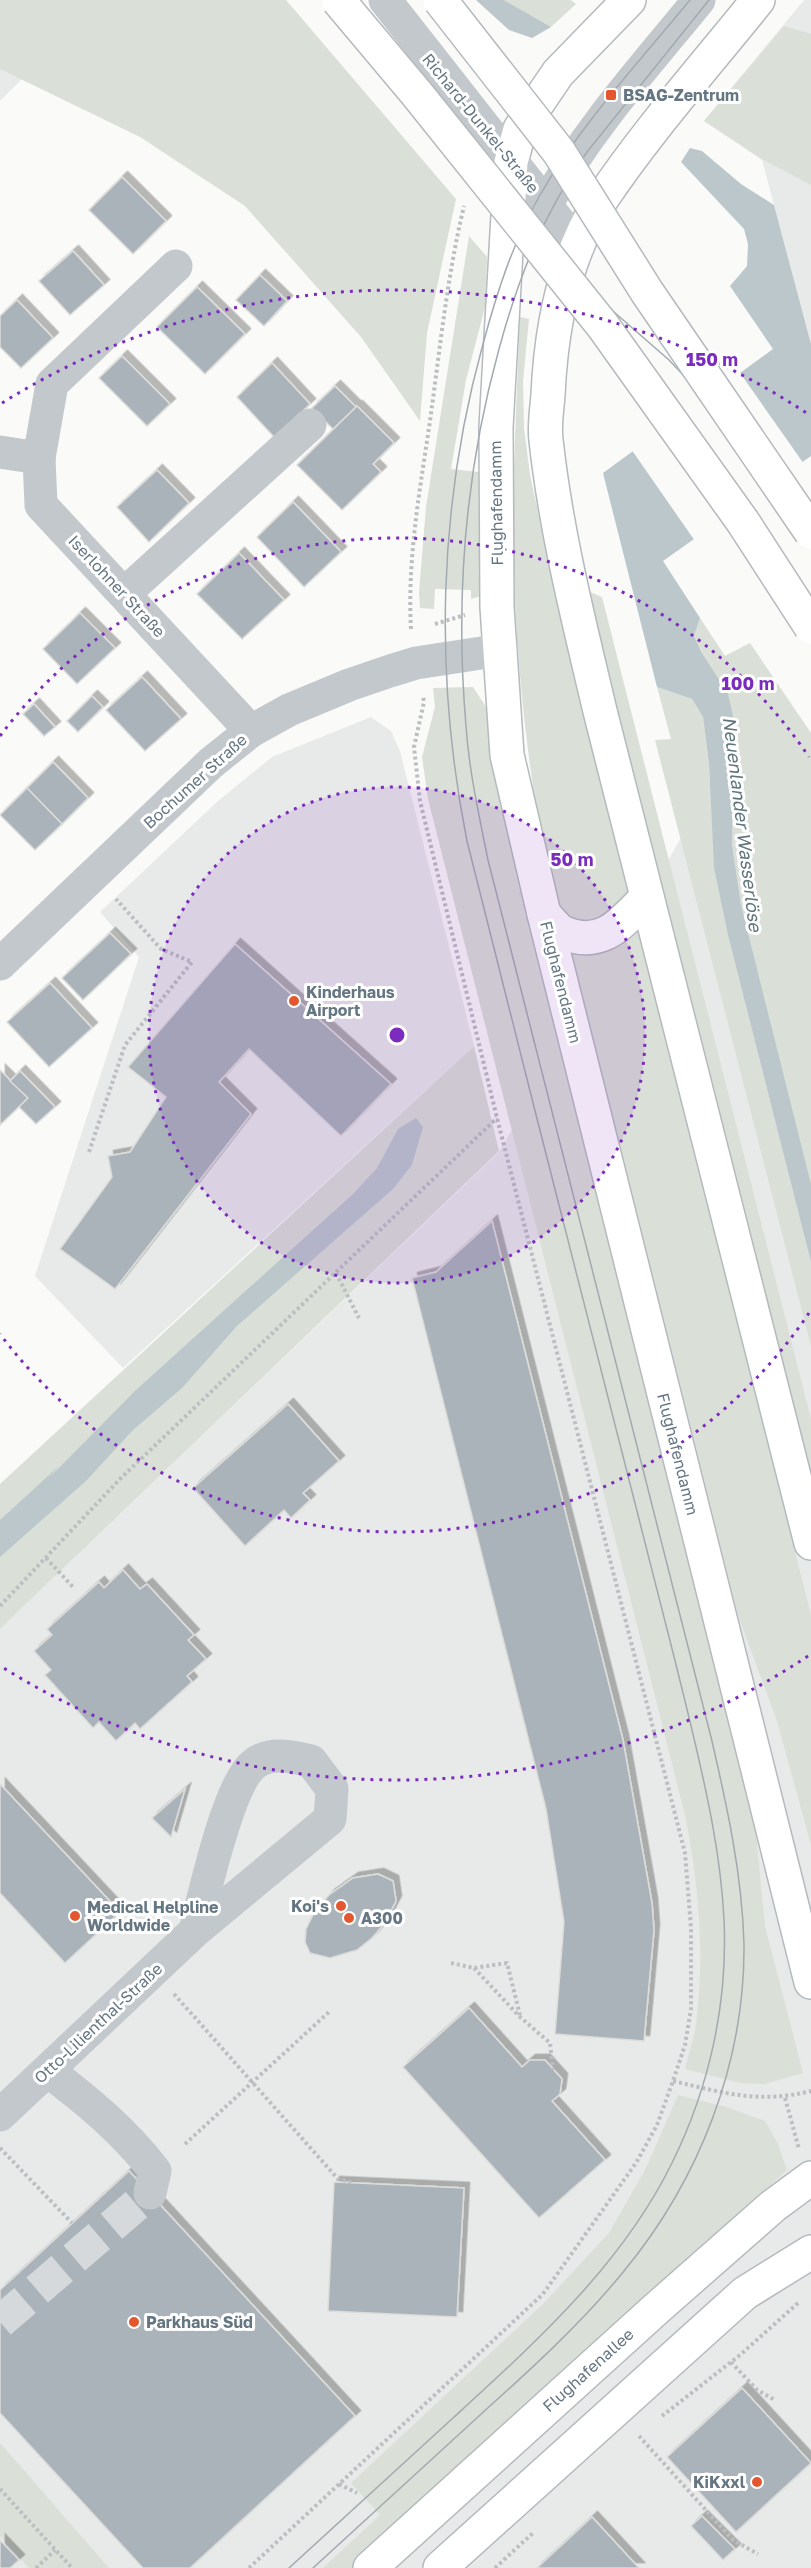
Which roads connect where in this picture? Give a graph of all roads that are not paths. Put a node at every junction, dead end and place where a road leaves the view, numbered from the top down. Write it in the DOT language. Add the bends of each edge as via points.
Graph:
graph roads {
  1 [pos="338,0"];
  2 [pos="384,0"];
  3 [pos="440,0"];
  4 [pos="629,0"];
  5 [pos="699,0"];
  6 [pos="758,0"];
  7 [pos="511,162"];
  8 [pos="546,205"];
  9 [pos="578,246"];
  10 [pos="176,266"];
  11 [pos="310,425"];
  12 [pos="0,452"];
  13 [pos="39,458"];
  14 [pos="811,532"];
  15 [pos="124,594"];
  16 [pos="811,627"];
  17 [pos="501,651"];
  18 [pos="251,731"];
  19 [pos="647,897"];
  20 [pos="544,914"];
  21 [pos="0,964"];
  22 [pos="811,1543"];
  23 [pos="195,1931"];
  24 [pos="811,1982"];
  25 [pos="48,2071"];
  26 [pos="0,2115"];
  27 [pos="811,2178"];
  28 [pos="150,2193"];
  29 [pos="811,2252"];
  30 [pos="370,2568"];
  31 [pos="440,2568"];
  1 -- 16 [label="main road, bridge" via="603,326 743,522"];
  2 -- 7 [label="street, Richard-Dunkel-Straße"];
  3 -- 14 [label="main road, bridge" via="559,152 647,292"];
  4 -- 7 [label="main road, Flughafendamm" via="558,73 520,129"];
  5 -- 8 [label="street" via="593,131"];
  6 -- 9 [label="main road" via="600,201"];
  7 -- 8 [label="street, Richard-Dunkel-Straße"];
  7 -- 17 [label="main road, Flughafendamm" via="496,427 497,607"];
  8 -- 9 [label="street, Richard-Dunkel-Straße"];
  9 -- 19 [label="main road" via="569,264 553,329 546,438 570,585"];
  10 -- 13 [label="street, Iserlohner Straße" via="52,384"];
  11 -- 15 [label="street"];
  12 -- 13 [label="street"];
  13 -- 15 [label="street, Iserlohner Straße" via="41,504"];
  15 -- 18 [label="street, Iserlohner Straße"];
  17 -- 18 [label="street, Bochumer Straße" via="416,663 349,685"];
  17 -- 20 [label="main road, Flughafendamm" via="507,755"];
  18 -- 21 [label="street, Bochumer Straße" via="211,763"];
  19 -- 20 [label="main road" via="612,931 591,938 562,933"];
  19 -- 22 [label="main road"];
  20 -- 24 [label="main road, Flughafendamm"];
  23 -- 23 [label="street, Otto-Lilienthal-Straße" via="330,1819 332,1788 312,1761 283,1754 255,1763 238,1785"];
  23 -- 25 [label="street, Otto-Lilienthal-Straße"];
  25 -- 26 [label="street, Otto-Lilienthal-Straße"];
  25 -- 28 [label="street" via="101,2111 137,2147 155,2171"];
  27 -- 30 [label="main road, Flughafenallee" via="773,2206 656,2309"];
  29 -- 31 [label="main road" via="745,2293"];
}
